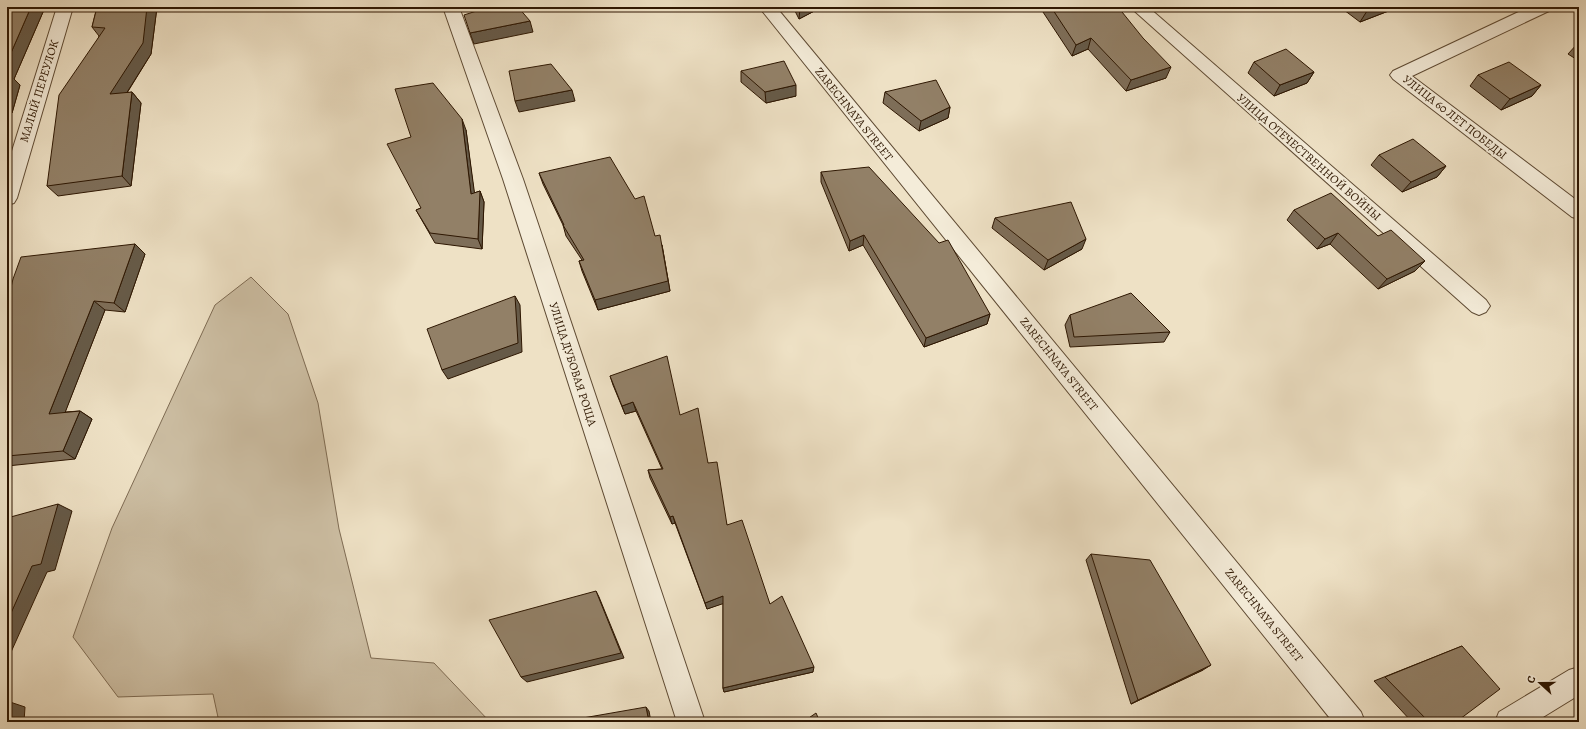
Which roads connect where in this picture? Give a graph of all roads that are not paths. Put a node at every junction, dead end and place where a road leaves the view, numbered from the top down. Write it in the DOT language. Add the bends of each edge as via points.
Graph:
graph roads {
  1 [pos="65,7"];
  2 [pos="451,7"];
  3 [pos="767,7"];
  4 [pos="1138,7"];
  5 [pos="1543,7"];
  6 [pos="7,198"];
  7 [pos="1579,212"];
  8 [pos="1479,306"];
  9 [pos="1579,680"];
  10 [pos="691,722"];
  11 [pos="1351,722"];
  12 [pos="1508,722"];
  1 -- 6 [label="street, МАЛЫЙ ПЕРЕУЛОК"];
  2 -- 10 [label="street, УЛИЦА ДУБОВАЯ РОЩА" via="513,179"];
  3 -- 11 [label="street, ZARECHNAYA STREET"];
  4 -- 8 [label="street, УЛИЦА ОТЕЧЕСТВЕННОЙ ВОЙНЫ"];
  5 -- 7 [label="street, УЛИЦА 60 ЛЕТ ПОБЕДЫ" via="1399,75"];
  9 -- 12 [label="street"];
}
